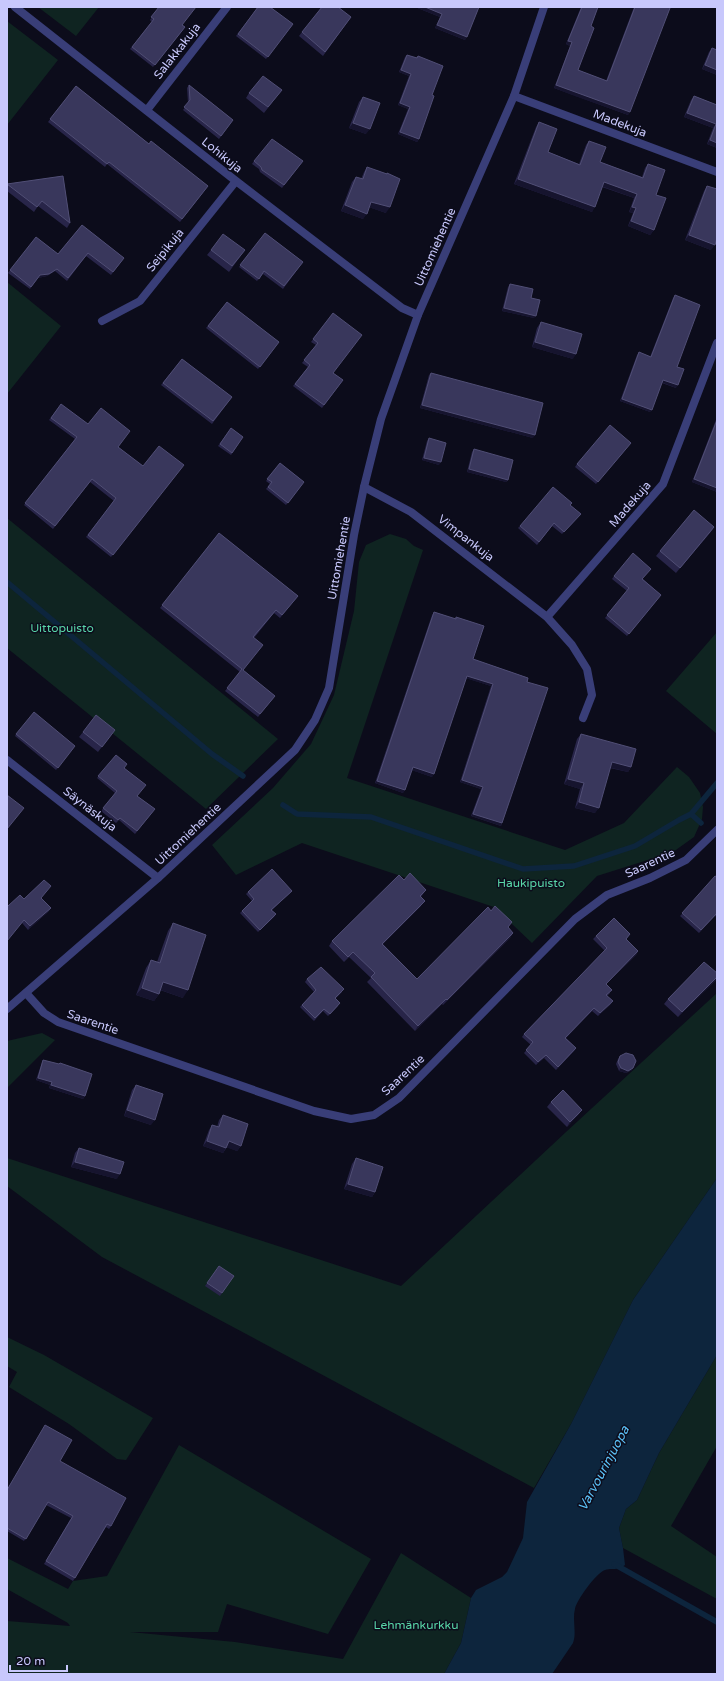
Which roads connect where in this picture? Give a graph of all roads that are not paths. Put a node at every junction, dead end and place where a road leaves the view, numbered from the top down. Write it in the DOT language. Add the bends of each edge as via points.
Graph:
graph roads {
  1 [pos="15,7"];
  2 [pos="227,7"];
  3 [pos="544,7"];
  4 [pos="514,96"];
  5 [pos="147,110"];
  6 [pos="717,172"];
  7 [pos="236,181"];
  8 [pos="418,315"];
  9 [pos="102,321"];
  10 [pos="717,343"];
  11 [pos="364,487"];
  12 [pos="547,617"];
  13 [pos="583,718"];
  14 [pos="7,760"];
  15 [pos="717,830"];
  16 [pos="158,878"];
  17 [pos="26,992"];
  18 [pos="7,1009"];
  1 -- 5 [label="street, Lohikuja"];
  2 -- 5 [label="street, Salakkakuja"];
  3 -- 4 [label="street, Uittomiehentie"];
  4 -- 6 [label="street, Madekuja"];
  4 -- 8 [label="street, Uittomiehentie"];
  5 -- 7 [label="street, Lohikuja"];
  7 -- 8 [label="street, Lohikuja" via="402,308"];
  7 -- 9 [label="street, Seipikuja" via="140,301"];
  8 -- 11 [label="street, Uittomiehentie" via="381,419"];
  10 -- 12 [label="street, Madekuja" via="663,484"];
  11 -- 12 [label="street, Vimpankuja" via="411,512"];
  11 -- 16 [label="street, Uittomiehentie" via="328,688 315,720 295,750"];
  12 -- 13 [label="street, Vimpankuja" via="572,645 586,669 592,695"];
  14 -- 16 [label="street, Säynäskuja"];
  15 -- 17 [label="street, Saarentie" via="686,860 650,878 606,895 575,919 399,1098 374,1115 351,1119 314,1110 58,1022 44,1013"];
  16 -- 17 [label="street, Uittomiehentie"];
  17 -- 18 [label="street, Uittomiehentie"];
}
